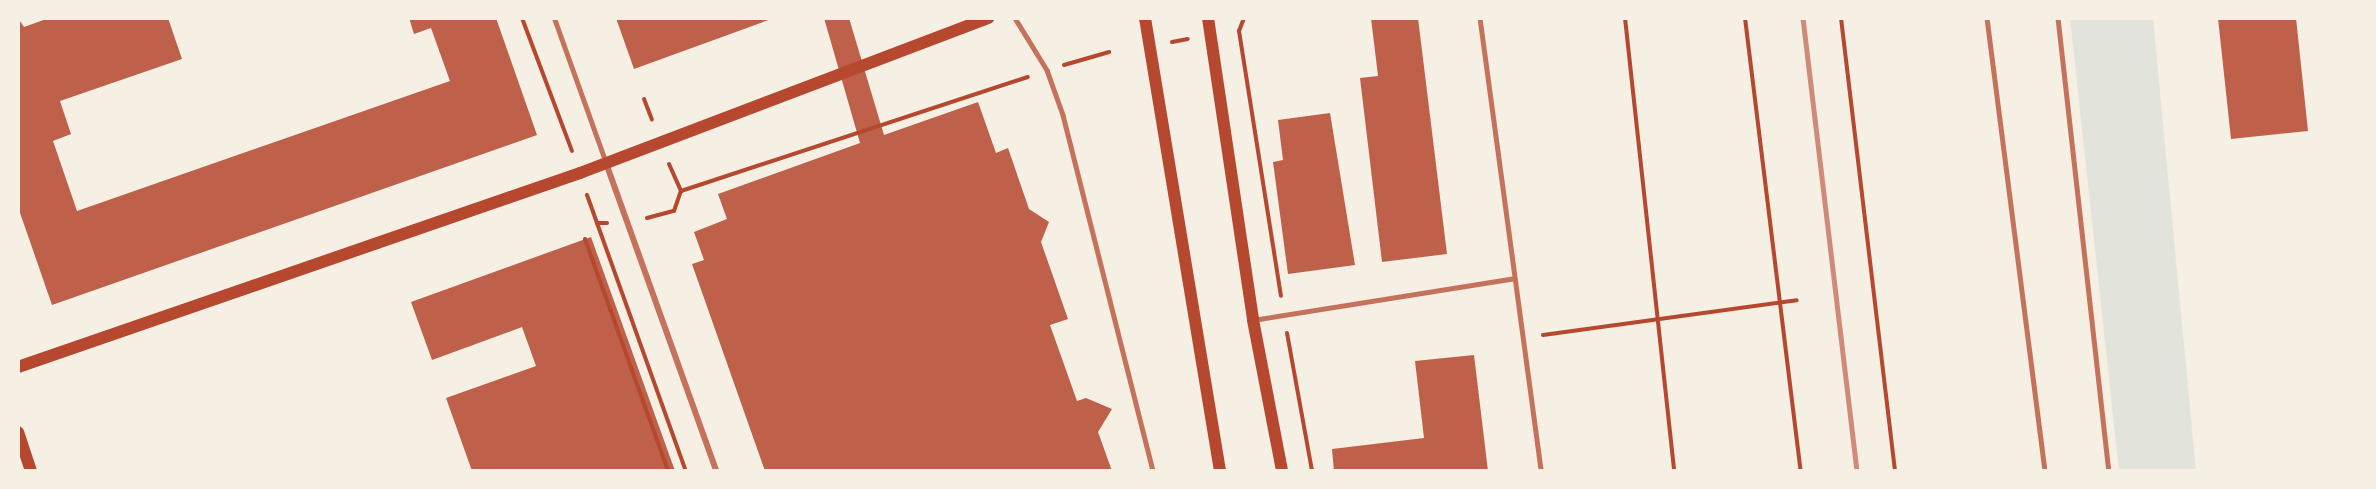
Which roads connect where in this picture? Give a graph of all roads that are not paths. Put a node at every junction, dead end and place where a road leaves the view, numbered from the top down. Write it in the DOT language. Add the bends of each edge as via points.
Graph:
graph roads {
  1 [pos="554,18"];
  2 [pos="990,18"];
  3 [pos="1016,18"];
  4 [pos="1145,18"];
  5 [pos="1208,18"];
  6 [pos="1480,18"];
  7 [pos="1987,18"];
  8 [pos="2058,18"];
  9 [pos="606,163"];
  10 [pos="1514,278"];
  11 [pos="1253,320"];
  12 [pos="18,367"];
  13 [pos="18,432"];
  14 [pos="31,471"];
  15 [pos="717,471"];
  16 [pos="1153,471"];
  17 [pos="1220,471"];
  18 [pos="1282,471"];
  19 [pos="1541,471"];
  20 [pos="2045,471"];
  21 [pos="2109,471"];
  1 -- 9 [label="street"];
  2 -- 9 [label="main road"];
  3 -- 16 [label="lane" via="1047,70 1123,338"];
  4 -- 17 [label="main road"];
  5 -- 11 [label="main road"];
  6 -- 10 [label="lane"];
  7 -- 20 [label="lane"];
  8 -- 21 [label="lane"];
  9 -- 12 [label="main road"];
  9 -- 15 [label="street"];
  10 -- 11 [label="lane"];
  10 -- 19 [label="lane"];
  11 -- 18 [label="main road"];
  13 -- 14 [label="main road"];
}
